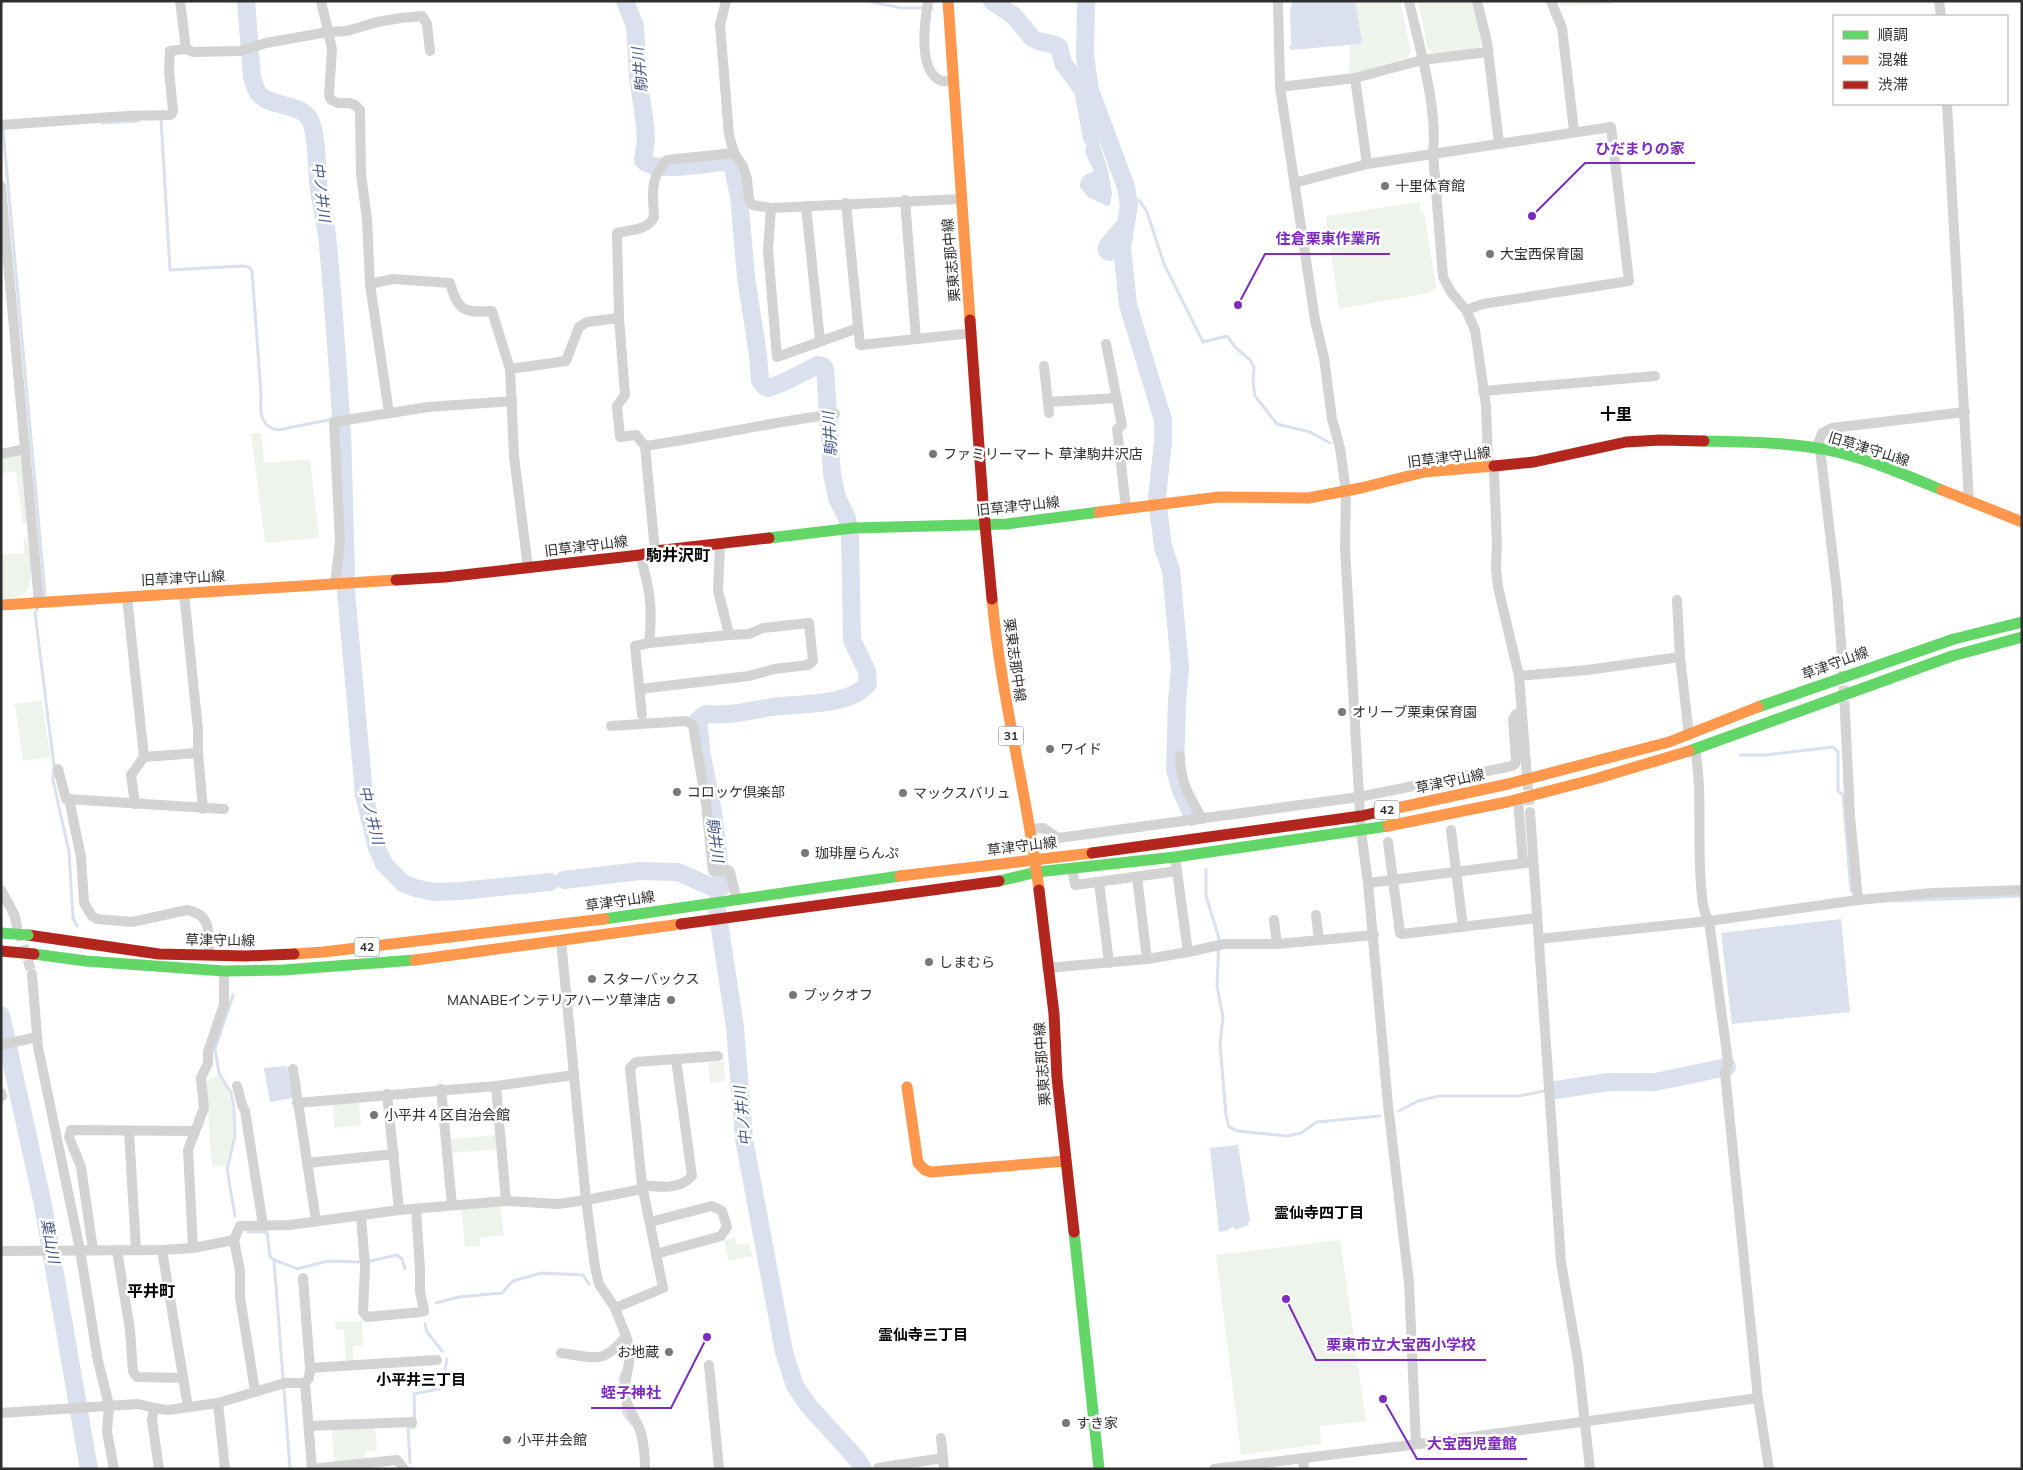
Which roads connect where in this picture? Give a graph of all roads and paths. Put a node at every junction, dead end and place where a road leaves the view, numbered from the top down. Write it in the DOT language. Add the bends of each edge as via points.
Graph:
graph roads {
  1 [pos="180,1"];
  2 [pos="321,1"];
  3 [pos="726,1"];
  4 [pos="928,1"];
  5 [pos="948,1"];
  6 [pos="1278,1"];
  7 [pos="1410,1"];
  8 [pos="1477,1"];
  9 [pos="1551,1"];
  10 [pos="1939,1"];
  11 [pos="1941,15"];
  12 [pos="328,32"];
  13 [pos="186,49"];
  14 [pos="430,51"];
  15 [pos="1488,52"];
  16 [pos="1422,60"];
  17 [pos="1355,78"];
  18 [pos="954,80"];
  19 [pos="1280,87"];
  20 [pos="1947,105"];
  21 [pos="1,125"];
  22 [pos="1574,131"];
  23 [pos="1499,143"];
  24 [pos="734,153"];
  25 [pos="1433,153"];
  26 [pos="1367,164"];
  27 [pos="1294,183"];
  28 [pos="1,186"];
  29 [pos="961,199"];
  30 [pos="905,200"];
  31 [pos="846,203"];
  32 [pos="806,206"];
  33 [pos="771,208"];
  34 [pos="370,284"];
  35 [pos="1466,310"];
  36 [pos="619,318"];
  37 [pos="858,328"];
  38 [pos="972,333"];
  39 [pos="916,339"];
  40 [pos="820,341"];
  41 [pos="1106,344"];
  42 [pos="1044,366"];
  43 [pos="510,369"];
  44 [pos="1655,376"];
  45 [pos="1483,391"];
  46 [pos="1117,398"];
  47 [pos="512,400"];
  48 [pos="1965,412"];
  49 [pos="389,413"];
  50 [pos="835,414"];
  51 [pos="645,446"];
  52 [pos="25,449"];
  53 [pos="1820,449"];
  54 [pos="1,454"];
  55 [pos="1491,467"];
  56 [pos="1346,491"];
  57 [pos="1969,501"];
  58 [pos="1126,508"];
  59 [pos="2022,522"];
  60 [pos="984,525"];
  61 [pos="720,545"];
  62 [pos="655,551"];
  63 [pos="640,555"];
  64 [pos="528,568"];
  65 [pos="335,583"];
  66 [pos="184,593"];
  67 [pos="127,596"];
  68 [pos="1677,600"];
  69 [pos="39,602"];
  70 [pos="1,605"];
  71 [pos="2022,622"];
  72 [pos="729,635"];
  73 [pos="2022,638"];
  74 [pos="649,643"];
  75 [pos="1842,656"];
  76 [pos="1680,657"];
  77 [pos="1519,676"];
  78 [pos="640,689"];
  79 [pos="1522,713"];
  80 [pos="1845,713"];
  81 [pos="642,715"];
  82 [pos="611,726"];
  83 [pos="1689,735"];
  84 [pos="1695,749"];
  85 [pos="198,753"];
  86 [pos="1180,756"];
  87 [pos="144,757"];
  88 [pos="1526,765"];
  89 [pos="58,769"];
  90 [pos="1359,797"];
  91 [pos="1518,799"];
  92 [pos="69,800"];
  93 [pos="135,804"];
  94 [pos="203,809"];
  95 [pos="224,809"];
  96 [pos="1530,812"];
  97 [pos="1361,816"];
  98 [pos="1202,819"];
  99 [pos="1030,828"];
  100 [pos="1451,830"];
  101 [pos="1361,831"];
  102 [pos="1388,842"];
  103 [pos="1175,857"];
  104 [pos="1035,859"];
  105 [pos="1528,862"];
  106 [pos="1072,868"];
  107 [pos="1177,870"];
  108 [pos="1456,871"];
  109 [pos="1037,872"];
  110 [pos="1137,876"];
  111 [pos="1393,880"];
  112 [pos="1099,882"];
  113 [pos="1368,883"];
  114 [pos="1,890"];
  115 [pos="2022,890"];
  116 [pos="734,900"];
  117 [pos="1858,900"];
  118 [pos="1316,915"];
  119 [pos="1537,918"];
  120 [pos="1274,920"];
  121 [pos="1709,922"];
  122 [pos="17,926"];
  123 [pos="1463,927"];
  124 [pos="1,933"];
  125 [pos="1374,935"];
  126 [pos="1539,938"];
  127 [pos="561,940"];
  128 [pos="1319,940"];
  129 [pos="1277,944"];
  130 [pos="1,952"];
  131 [pos="1188,952"];
  132 [pos="209,955"];
  133 [pos="1147,959"];
  134 [pos="1109,963"];
  135 [pos="1047,968"];
  136 [pos="224,970"];
  137 [pos="32,974"];
  138 [pos="37,1037"];
  139 [pos="1,1045"];
  140 [pos="718,1056"];
  141 [pos="676,1059"];
  142 [pos="293,1069"];
  143 [pos="574,1075"];
  144 [pos="237,1086"];
  145 [pos="496,1086"];
  146 [pos="907,1087"];
  147 [pos="441,1089"];
  148 [pos="387,1094"];
  149 [pos="297,1103"];
  150 [pos="129,1131"];
  151 [pos="195,1132"];
  152 [pos="394,1154"];
  153 [pos="1066,1161"];
  154 [pos="307,1163"];
  155 [pos="642,1187"];
  156 [pos="586,1200"];
  157 [pos="506,1201"];
  158 [pos="452,1205"];
  159 [pos="416,1209"];
  160 [pos="400,1210"];
  161 [pos="361,1215"];
  162 [pos="316,1221"];
  163 [pos="650,1222"];
  164 [pos="263,1225"];
  165 [pos="234,1240"];
  166 [pos="193,1248"];
  167 [pos="80,1250"];
  168 [pos="93,1250"];
  169 [pos="117,1250"];
  170 [pos="136,1250"];
  171 [pos="162,1250"];
  172 [pos="1,1251"];
  173 [pos="656,1254"];
  174 [pos="303,1278"];
  175 [pos="615,1308"];
  176 [pos="626,1336"];
  177 [pos="561,1353"];
  178 [pos="437,1360"];
  179 [pos="710,1365"];
  180 [pos="310,1368"];
  181 [pos="183,1378"];
  182 [pos="305,1383"];
  183 [pos="255,1391"];
  184 [pos="1758,1398"];
  185 [pos="218,1403"];
  186 [pos="109,1405"];
  187 [pos="154,1408"];
  188 [pos="188,1408"];
  189 [pos="1,1413"];
  190 [pos="412,1422"];
  191 [pos="1584,1422"];
  192 [pos="309,1426"];
  193 [pos="941,1438"];
  194 [pos="1416,1444"];
  195 [pos="944,1463"];
  196 [pos="1304,1464"];
  197 [pos="878,1468"];
  198 [pos="114,1469"];
  199 [pos="159,1469"];
  200 [pos="225,1469"];
  201 [pos="312,1469"];
  202 [pos="404,1469"];
  203 [pos="645,1469"];
  204 [pos="719,1469"];
  205 [pos="1099,1469"];
  206 [pos="1214,1469"];
  207 [pos="1590,1469"];
  208 [pos="1769,1469"];
  1 -- 13 [label="street"];
  2 -- 12 [label="street"];
  3 -- 24 [label="street" via="720,25 729,135"];
  4 -- 18 [label="street" via="924,19 928,66 942,81"];
  5 -- 18 [label="main road, 栗東志那中線 / 31"];
  6 -- 19 [label="street"];
  7 -- 16 [label="street"];
  8 -- 15 [label="street"];
  9 -- 22 [label="street" via="1562,28"];
  10 -- 11 [label="street"];
  12 -- 13 [label="street" via="266,43 240,52 193,52"];
  12 -- 14 [label="street" via="422,16 427,24"];
  12 -- 34 [label="street" via="332,49 331,100 355,105 360,110 361,174"];
  13 -- 21 [label="street" via="170,51 174,111 171,115"];
  15 -- 16 [label="street"];
  15 -- 23 [label="street"];
  16 -- 17 [label="street"];
  16 -- 25 [label="street" via="1431,106"];
  17 -- 19 [label="street"];
  17 -- 26 [label="street"];
  18 -- 29 [label="main road, 栗東志那中線 / 31"];
  19 -- 27 [label="street"];
  20 -- 48 [label="street"];
  22 -- 23 [label="street"];
  22 -- 35 [label="street" via="1611,127 1629,281 1482,304"];
  23 -- 25 [label="street"];
  24 -- 33 [label="street" via="743,166 749,200 753,205"];
  24 -- 36 [label="street" via="667,160 657,171 652,223 617,233"];
  25 -- 26 [label="street"];
  25 -- 35 [label="street" via="1443,277"];
  26 -- 27 [label="street"];
  27 -- 56 [label="street"];
  28 -- 52 [label="street"];
  29 -- 30 [label="street"];
  29 -- 38 [label="main road, 栗東志那中線 / 31"];
  30 -- 31 [label="street"];
  30 -- 39 [label="street"];
  31 -- 32 [label="street"];
  31 -- 37 [label="street"];
  32 -- 33 [label="street"];
  32 -- 40 [label="street"];
  33 -- 40 [label="street" via="768,250 777,357"];
  34 -- 43 [label="street" via="393,279 450,283 455,300 462,309 472,312 492,310"];
  34 -- 49 [label="street"];
  35 -- 45 [label="street" via="1475,330"];
  36 -- 43 [label="street" via="587,322 579,327 566,361"];
  36 -- 51 [label="street" via="625,395 617,406 620,436 636,435"];
  37 -- 39 [label="street" via="861,346"];
  37 -- 40 [label="street"];
  38 -- 39 [label="street"];
  38 -- 60 [label="main road, 栗東志那中線 / 31"];
  41 -- 46 [label="street"];
  42 -- 46 [label="street" via="1048,408"];
  43 -- 47 [label="street"];
  44 -- 45 [label="street"];
  45 -- 55 [label="street"];
  46 -- 58 [label="street" via="1122,425 1117,429"];
  47 -- 49 [label="street"];
  47 -- 64 [label="street" via="514,456"];
  48 -- 53 [label="street" via="1832,428 1822,432"];
  48 -- 57 [label="street"];
  49 -- 65 [label="street" via="334,422 340,542"];
  50 -- 51 [label="street"];
  51 -- 62 [label="street"];
  52 -- 54 [label="street"];
  52 -- 69 [label="street"];
  53 -- 55 [label="main road, 旧草津守山線" via="1774,442 1660,440 1626,442 1534,462"];
  53 -- 57 [label="main road, 旧草津守山線" via="1886,468"];
  53 -- 75 [label="street"];
  55 -- 56 [label="main road, 旧草津守山線" via="1424,472"];
  55 -- 77 [label="street" via="1494,473 1498,587"];
  56 -- 58 [label="main road, 旧草津守山線" via="1308,498 1219,497"];
  56 -- 90 [label="street" via="1345,547"];
  57 -- 59 [label="main road, 旧草津守山線"];
  58 -- 60 [label="main road, 旧草津守山線"];
  60 -- 61 [label="main road, 旧草津守山線" via="850,528"];
  60 -- 99 [label="main road, 栗東志那中線 / 31" via="1003,686"];
  61 -- 62 [label="main road, 旧草津守山線"];
  61 -- 72 [label="street" via="718,590"];
  62 -- 63 [label="main road, 旧草津守山線"];
  63 -- 64 [label="main road, 旧草津守山線"];
  63 -- 74 [label="street" via="652,614"];
  64 -- 65 [label="main road, 旧草津守山線" via="445,577"];
  65 -- 66 [label="main road, 旧草津守山線"];
  66 -- 67 [label="main road, 旧草津守山線"];
  66 -- 85 [label="street"];
  67 -- 69 [label="main road, 旧草津守山線"];
  67 -- 87 [label="street"];
  68 -- 76 [label="street"];
  69 -- 70 [label="main road, 旧草津守山線"];
  71 -- 83 [label="main road, 草津守山線 / 42" via="1881,663 1748,710"];
  72 -- 74 [label="street"];
  72 -- 78 [label="street" via="809,623 813,661 808,665 749,676"];
  73 -- 84 [label="main road, 草津守山線 / 42" via="1952,656"];
  74 -- 78 [label="street" via="635,646"];
  76 -- 77 [label="street"];
  76 -- 83 [label="street"];
  77 -- 79 [label="street"];
  78 -- 81 [label="street"];
  79 -- 88 [label="street"];
  79 -- 90 [label="street" via="1513,718 1516,760 1512,766"];
  80 -- 117 [label="street"];
  82 -- 116 [label="street" via="686,720 693,725 714,871 730,872"];
  83 -- 97 [label="main road, 草津守山線 / 42" via="1596,762"];
  84 -- 91 [label="main road, 草津守山線 / 42"];
  84 -- 121 [label="street" via="1700,808 1700,874 1704,913"];
  85 -- 87 [label="street"];
  85 -- 94 [label="street"];
  86 -- 98 [label="street" via="1184,787"];
  87 -- 93 [label="street" via="131,775"];
  89 -- 92 [label="street" via="64,797"];
  90 -- 97 [label="street"];
  90 -- 98 [label="street"];
  91 -- 101 [label="main road, 草津守山線 / 42"];
  91 -- 105 [label="street"];
  92 -- 93 [label="street"];
  92 -- 132 [label="street" via="81,857 84,903 92,916 132,922 188,910 196,912 208,925"];
  93 -- 94 [label="street"];
  94 -- 95 [label="street"];
  96 -- 105 [label="street"];
  97 -- 101 [label="street"];
  97 -- 104 [label="main road, 草津守山線 / 42"];
  98 -- 99 [label="street" via="1058,838 1043,828"];
  99 -- 104 [label="main road, 栗東志那中線 / 31"];
  100 -- 108 [label="street"];
  101 -- 103 [label="main road, 草津守山線 / 42"];
  101 -- 113 [label="street"];
  102 -- 111 [label="street"];
  103 -- 106 [label="main road, 草津守山線 / 42"];
  103 -- 107 [label="street"];
  104 -- 109 [label="main road, 栗東志那中線 / 31"];
  104 -- 116 [label="main road, 草津守山線 / 42"];
  105 -- 108 [label="street"];
  105 -- 119 [label="street"];
  106 -- 109 [label="main road, 草津守山線 / 42"];
  106 -- 112 [label="street" via="1075,885"];
  107 -- 110 [label="street"];
  107 -- 131 [label="street"];
  108 -- 111 [label="street"];
  108 -- 123 [label="street"];
  109 -- 127 [label="main road, 草津守山線 / 42" via="1011,879"];
  109 -- 135 [label="main road, 栗東志那中線 / 31"];
  110 -- 112 [label="street"];
  110 -- 133 [label="street"];
  111 -- 113 [label="street"];
  111 -- 123 [label="street" via="1402,934"];
  112 -- 134 [label="street"];
  113 -- 125 [label="street"];
  114 -- 122 [label="street"];
  115 -- 117 [label="street"];
  116 -- 132 [label="main road, 草津守山線 / 42" via="559,925 323,952"];
  117 -- 121 [label="street"];
  118 -- 128 [label="street"];
  119 -- 123 [label="street"];
  119 -- 126 [label="street"];
  120 -- 129 [label="street"];
  121 -- 126 [label="street"];
  121 -- 184 [label="street" via="1728,1061 1726,1073"];
  124 -- 132 [label="main road, 草津守山線 / 42, bridge" via="158,954"];
  125 -- 128 [label="street"];
  125 -- 194 [label="street" via="1388,1105 1409,1283"];
  126 -- 191 [label="street" via="1561,1262 1578,1361"];
  127 -- 136 [label="main road, 草津守山線 / 42" via="424,959 283,970"];
  127 -- 143 [label="street"];
  128 -- 129 [label="street"];
  129 -- 131 [label="street" via="1224,944"];
  130 -- 136 [label="main road, 草津守山線 / 42, bridge"];
  131 -- 133 [label="street"];
  133 -- 134 [label="street"];
  134 -- 135 [label="street"];
  135 -- 153 [label="main road, 栗東志那中線 / 31"];
  136 -- 151 [label="street" via="224,1004 201,1078 204,1108"];
  137 -- 138 [label="street"];
  138 -- 139 [label="street"];
  138 -- 167 [label="street"];
  140 -- 141 [label="street"];
  141 -- 155 [label="street" via="636,1062 630,1068"];
  141 -- 155 [label="street" via="692,1176 685,1183"];
  142 -- 149 [label="street"];
  143 -- 145 [label="street"];
  143 -- 156 [label="street"];
  144 -- 164 [label="street" via="245,1110"];
  145 -- 147 [label="street"];
  145 -- 157 [label="street"];
  146 -- 153 [label="main road" via="918,1162 925,1170"];
  147 -- 148 [label="street"];
  147 -- 158 [label="street"];
  148 -- 149 [label="street"];
  148 -- 152 [label="street"];
  149 -- 154 [label="street"];
  150 -- 151 [label="street"];
  150 -- 168 [label="street" via="75,1129 68,1134 81,1167"];
  150 -- 170 [label="street"];
  151 -- 166 [label="street" via="188,1150"];
  152 -- 154 [label="street"];
  152 -- 160 [label="street"];
  153 -- 205 [label="main road, 栗東志那中線 / 31"];
  154 -- 162 [label="street"];
  155 -- 156 [label="street"];
  155 -- 163 [label="street"];
  156 -- 157 [label="street" via="558,1204"];
  156 -- 175 [label="street" via="599,1284"];
  157 -- 158 [label="street"];
  158 -- 159 [label="street"];
  159 -- 160 [label="street"];
  159 -- 161 [label="street" via="424,1311 421,1312 368,1317 363,1312 365,1268"];
  160 -- 161 [label="street"];
  161 -- 162 [label="street"];
  162 -- 164 [label="street"];
  163 -- 173 [label="street"];
  163 -- 173 [label="street" via="712,1206 722,1211 727,1227 721,1236"];
  164 -- 165 [label="street" via="240,1226"];
  165 -- 166 [label="street"];
  165 -- 183 [label="street"];
  166 -- 171 [label="street"];
  167 -- 168 [label="street"];
  167 -- 172 [label="street"];
  167 -- 186 [label="street" via="98,1361"];
  168 -- 169 [label="street"];
  169 -- 170 [label="street"];
  169 -- 181 [label="street" via="133,1372 137,1377"];
  170 -- 171 [label="street"];
  171 -- 181 [label="street"];
  173 -- 175 [label="street" via="663,1288"];
  174 -- 180 [label="street"];
  175 -- 176 [label="street"];
  176 -- 177 [label="street" via="614,1350 602,1356 587,1358"];
  176 -- 203 [label="street" via="630,1359 626,1394 631,1415 641,1434"];
  178 -- 180 [label="street"];
  179 -- 204 [label="street"];
  180 -- 182 [label="street"];
  181 -- 188 [label="street"];
  182 -- 183 [label="street" via="285,1383"];
  182 -- 192 [label="street"];
  183 -- 185 [label="street"];
  184 -- 191 [label="street"];
  184 -- 208 [label="street"];
  185 -- 188 [label="street"];
  185 -- 200 [label="street"];
  186 -- 187 [label="street" via="138,1404"];
  186 -- 189 [label="street"];
  186 -- 198 [label="street" via="107,1432"];
  187 -- 188 [label="street"];
  187 -- 199 [label="street" via="152,1420"];
  190 -- 192 [label="street"];
  191 -- 194 [label="street"];
  191 -- 207 [label="street"];
  192 -- 201 [label="street"];
  193 -- 195 [label="street"];
  194 -- 196 [label="street"];
  195 -- 197 [label="street"];
  196 -- 206 [label="street"];
  201 -- 202 [label="street" via="397,1460"];
}
